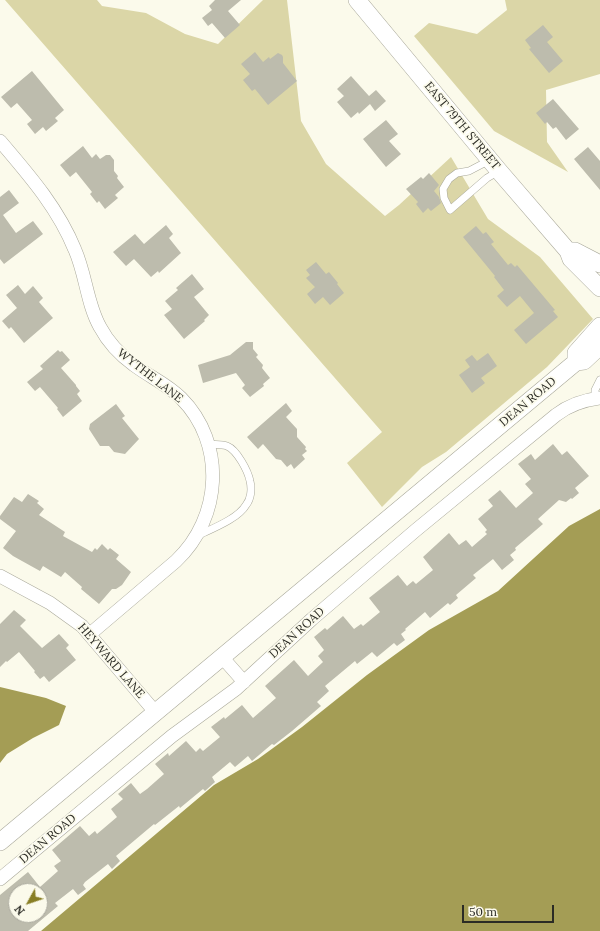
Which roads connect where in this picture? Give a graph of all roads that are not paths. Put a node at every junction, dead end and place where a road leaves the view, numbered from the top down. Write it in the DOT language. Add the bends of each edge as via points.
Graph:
graph roads {
  1 [pos="357,0"];
  2 [pos="0,141"];
  3 [pos="495,166"];
  4 [pos="568,250"];
  5 [pos="600,264"];
  6 [pos="600,288"];
  7 [pos="600,326"];
  8 [pos="600,346"];
  9 [pos="576,362"];
  10 [pos="600,380"];
  11 [pos="598,398"];
  12 [pos="208,444"];
  13 [pos="197,536"];
  14 [pos="0,576"];
  15 [pos="90,634"];
  16 [pos="222,657"];
  17 [pos="244,682"];
  18 [pos="156,713"];
  19 [pos="0,842"];
  20 [pos="0,879"];
  1 -- 3 [label="street, EAST 79TH STREET"];
  2 -- 12 [label="street, WYTHE LANE" via="43,192 68,233 84,272 100,328 127,360 165,384 182,399 199,421"];
  3 -- 3 [label="lane" via="487,178 450,210 443,189 449,179 458,173"];
  3 -- 4 [label="street, EAST 79TH STREET"];
  4 -- 5 [label="street, EAST 79TH STREET"];
  4 -- 6 [label="street, EAST 79TH STREET" via="571,259"];
  7 -- 9 [label="street, DEAN ROAD" via="576,353"];
  8 -- 9 [label="street, DEAN ROAD" via="584,361"];
  9 -- 16 [label="street, DEAN ROAD"];
  10 -- 11 [label="lane" via="595,390"];
  11 -- 17 [label="street, DEAN ROAD" via="560,412 501,459 312,619"];
  12 -- 13 [label="street, WYTHE LANE" via="213,469 212,491 206,516"];
  12 -- 13 [label="lane" via="227,446 233,450 247,471 251,492 246,506 237,514"];
  13 -- 15 [label="street, WYTHE LANE" via="176,561"];
  14 -- 15 [label="street, HEYWARD LANE" via="56,607"];
  15 -- 18 [label="street, HEYWARD LANE"];
  16 -- 17 [label="street"];
  16 -- 18 [label="street, DEAN ROAD"];
  17 -- 20 [label="street, DEAN ROAD" via="172,736"];
  18 -- 19 [label="street, DEAN ROAD"];
}
